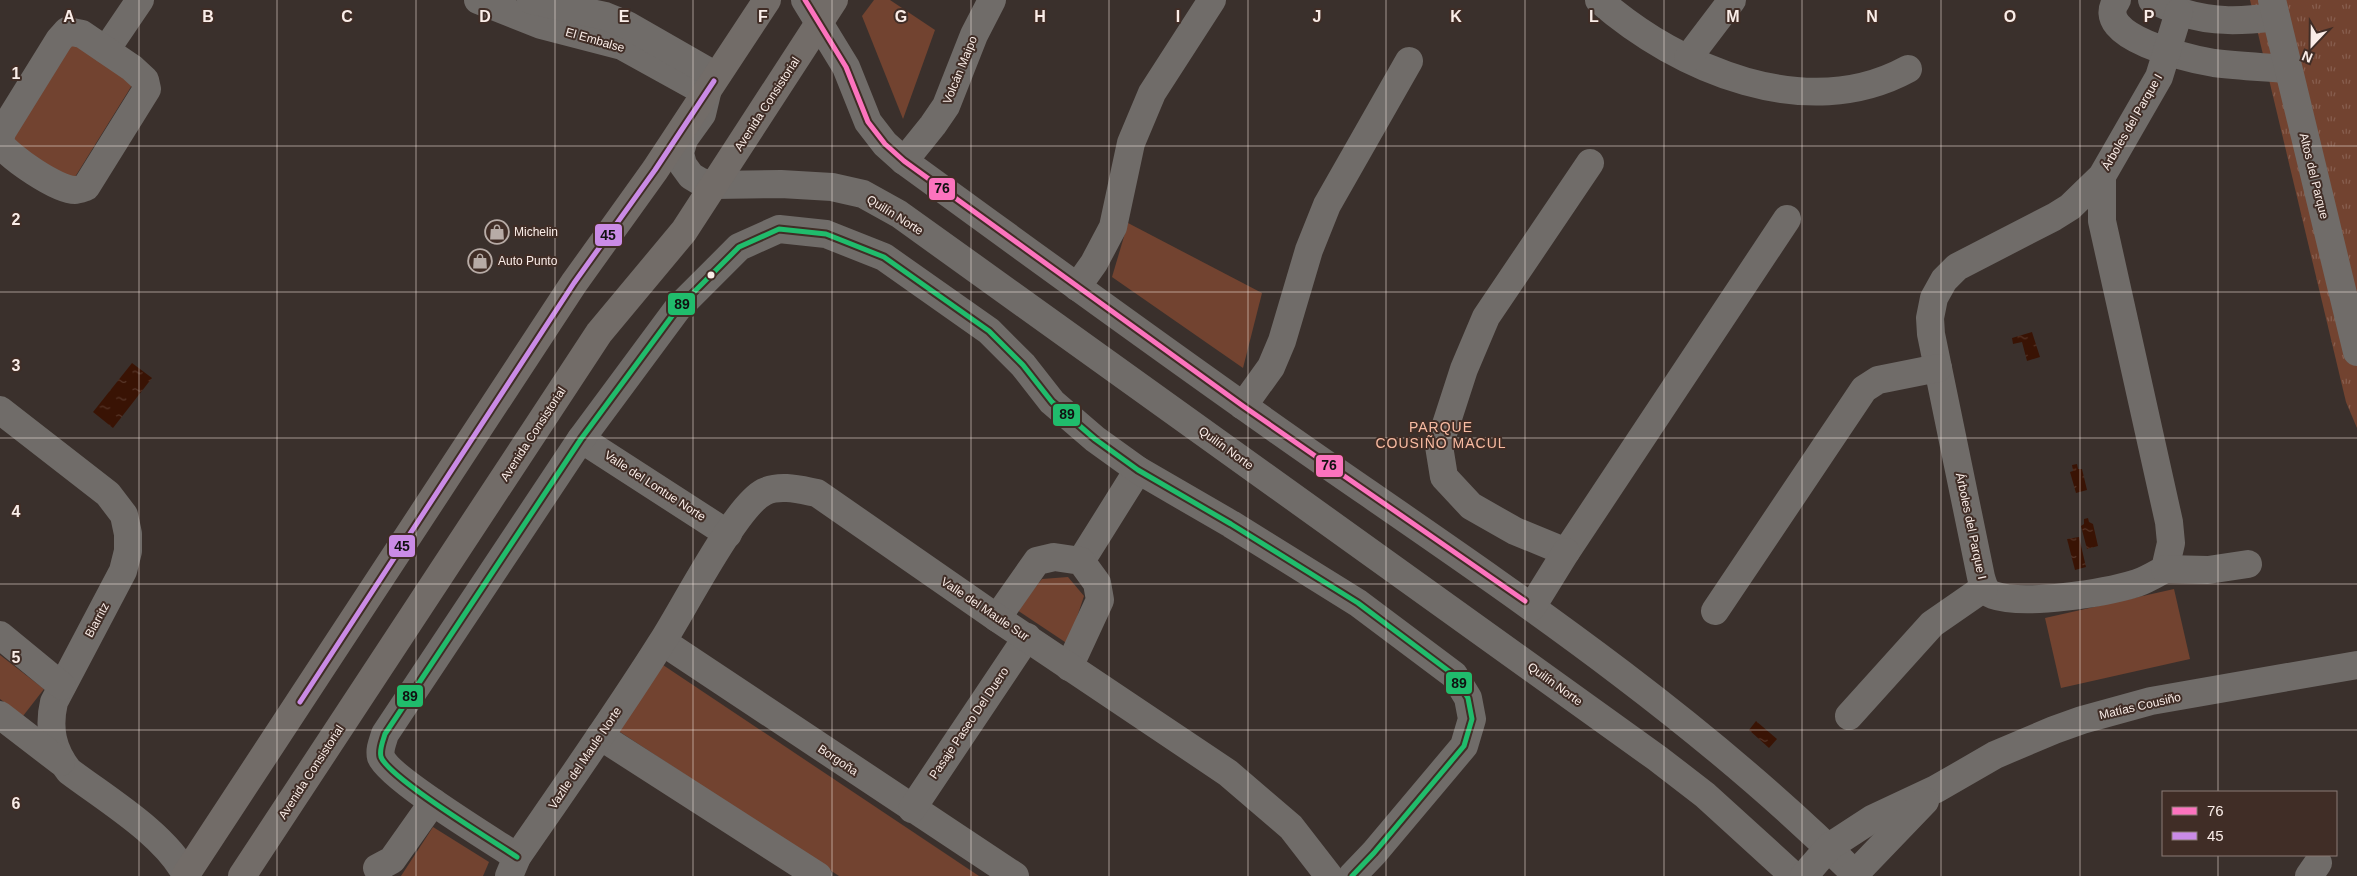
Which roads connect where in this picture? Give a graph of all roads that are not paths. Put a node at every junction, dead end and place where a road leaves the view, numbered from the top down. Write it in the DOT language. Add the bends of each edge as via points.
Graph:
graph roads {
  1 [pos="140,0"];
  2 [pos="478,0"];
  3 [pos="530,0"];
  4 [pos="766,0"];
  5 [pos="805,0"];
  6 [pos="834,0"];
  7 [pos="992,0"];
  8 [pos="1212,0"];
  9 [pos="1598,0"];
  10 [pos="1732,0"];
  11 [pos="2115,0"];
  12 [pos="2152,0"];
  13 [pos="2274,8"];
  14 [pos="2179,12"];
  15 [pos="820,22"];
  16 [pos="106,50"];
  17 [pos="2169,51"];
  18 [pos="1688,58"];
  19 [pos="1409,61"];
  20 [pos="2287,68"];
  21 [pos="1908,69"];
  22 [pos="712,85"];
  23 [pos="0,142"];
  24 [pos="904,161"];
  25 [pos="1590,163"];
  26 [pos="2102,176"];
  27 [pos="714,185"];
  28 [pos="2054,217"];
  29 [pos="1787,219"];
  30 [pos="2108,241"];
  31 [pos="1077,287"];
  32 [pos="2357,352"];
  33 [pos="1938,368"];
  34 [pos="1243,406"];
  35 [pos="0,410"];
  36 [pos="581,439"];
  37 [pos="1138,470"];
  38 [pos="728,534"];
  39 [pos="1566,552"];
  40 [pos="1081,561"];
  41 [pos="2248,564"];
  42 [pos="2164,569"];
  43 [pos="1984,588"];
  44 [pos="1532,607"];
  45 [pos="1714,611"];
  46 [pos="997,618"];
  47 [pos="0,635"];
  48 [pos="1027,637"];
  49 [pos="663,642"];
  50 [pos="2357,665"];
  51 [pos="1069,667"];
  52 [pos="62,686"];
  53 [pos="0,715"];
  54 [pos="1849,716"];
  55 [pos="600,736"];
  56 [pos="61,762"];
  57 [pos="1936,789"];
  58 [pos="433,802"];
  59 [pos="912,809"];
  60 [pos="157,837"];
  61 [pos="210,837"];
  62 [pos="1829,847"];
  63 [pos="513,866"];
  64 [pos="377,868"];
  65 [pos="1855,875"];
  66 [pos="186,876"];
  67 [pos="242,876"];
  68 [pos="818,876"];
  69 [pos="1015,876"];
  70 [pos="1330,876"];
  71 [pos="1352,876"];
  72 [pos="1794,876"];
  73 [pos="1804,876"];
  1 -- 16 [label="street"];
  2 -- 22 [label="street, El Embalse" via="541,25 622,46"];
  3 -- 22 [label="street, El Embalse" via="605,16 627,25"];
  4 -- 22 [label="main road"];
  5 -- 15 [label="street"];
  6 -- 15 [label="main road, Avenida Consistorial"];
  7 -- 24 [label="street, Volcán Maipo" via="974,35 946,106 934,126"];
  8 -- 31 [label="street" via="1152,93 1132,143 1113,227"];
  9 -- 18 [label="street" via="1645,35"];
  10 -- 18 [label="street"];
  11 -- 17 [label="street" via="2113,12 2117,26 2131,37"];
  12 -- 14 [label="street"];
  13 -- 14 [label="street" via="2237,22"];
  13 -- 20 [label="street, Altos del Parque"];
  14 -- 17 [label="street, Árboles del Parque I"];
  15 -- 24 [label="street" via="846,67 868,122"];
  15 -- 27 [label="main road, Avenida Consistorial"];
  16 -- 23 [label="street" via="82,34 67,30 2,132"];
  16 -- 23 [label="street" via="145,80 147,89 86,187 75,190 55,184 6,152"];
  17 -- 20 [label="street" via="2211,62"];
  17 -- 26 [label="street, Árboles del Parque I" via="2152,90"];
  18 -- 21 [label="street" via="1735,79 1806,91 1874,84"];
  19 -- 34 [label="street" via="1327,205 1309,250 1282,341 1271,367"];
  20 -- 32 [label="street, Altos del Parque"];
  22 -- 27 [label="street, Quilín Norte" via="702,114 684,139 680,153 691,176"];
  22 -- 61 [label="main road" via="574,283"];
  24 -- 31 [label="street"];
  25 -- 39 [label="street" via="1486,317 1464,370 1439,446 1444,477 1471,506 1515,531"];
  26 -- 28 [label="street, Árboles del Parque I"];
  26 -- 30 [label="street, Árboles del Parque I" via="2102,221"];
  27 -- 67 [label="main road, Avenida Consistorial" via="684,231 599,333"];
  27 -- 72 [label="street, Quilín Norte" via="832,187 862,194 899,214 1657,758 1705,795"];
  28 -- 30 [label="street" via="2071,214 2083,218 2100,229"];
  28 -- 33 [label="street, Árboles del Parque I" via="1957,267 1944,280 1934,298 1930,318"];
  29 -- 39 [label="street"];
  30 -- 42 [label="street, Árboles del Parque I" via="2169,522 2171,543"];
  31 -- 34 [label="street"];
  33 -- 43 [label="street, Árboles del Parque I"];
  33 -- 45 [label="street" via="1878,380 1864,389"];
  34 -- 44 [label="street"];
  35 -- 52 [label="street, Biarritz" via="108,494 124,515 128,551 123,571"];
  36 -- 37 [label="street" via="678,308 739,247 779,229 826,234 884,257 989,331 1023,364 1052,402"];
  36 -- 38 [label="street, Valle del Lontue Norte"];
  36 -- 58 [label="street" via="385,734 381,756 389,768"];
  37 -- 40 [label="street"];
  37 -- 71 [label="street" via="1358,603 1454,675 1468,698 1472,719 1464,746"];
  38 -- 46 [label="street, Valle del Maule Sur" via="752,502 765,492 786,488 817,493"];
  38 -- 49 [label="street, Valle del Maule Sur"];
  39 -- 44 [label="street"];
  40 -- 46 [label="street" via="1054,557 1037,561"];
  40 -- 51 [label="street" via="1097,583 1100,600"];
  41 -- 42 [label="street" via="2208,570"];
  42 -- 43 [label="street, Árboles del Parque I" via="2138,582 2056,598 2022,599 1992,595"];
  43 -- 54 [label="street" via="1932,624"];
  44 -- 62 [label="street" via="1737,764"];
  46 -- 48 [label="street, Valle del Maule Sur"];
  47 -- 52 [label="street"];
  48 -- 51 [label="street, Valle del Maule Sur"];
  48 -- 59 [label="street, Pasaje Paseo Del Duero"];
  49 -- 55 [label="street, Vazlle del Maule Norte"];
  49 -- 59 [label="street, Borgoña"];
  50 -- 57 [label="street, Matías Cousiño" via="2151,701 2082,720 1995,755"];
  51 -- 70 [label="street, Valle del Maule Sur" via="1228,773 1292,827"];
  52 -- 56 [label="street, Biarritz" via="50,719 52,741"];
  53 -- 56 [label="street"];
  55 -- 63 [label="street, Vazlle del Maule Norte"];
  55 -- 68 [label="street"];
  56 -- 60 [label="street, Biarritz" via="68,771"];
  57 -- 62 [label="street, Matías Cousiño" via="1872,819"];
  57 -- 65 [label="street, Matías Cousiño"];
  58 -- 63 [label="street"];
  58 -- 64 [label="street" via="392,860"];
  59 -- 69 [label="street, Borgoña"];
  60 -- 61 [label="street, Biarritz" via="174,842 193,842"];
  60 -- 66 [label="street, Biarritz" via="179,861"];
  61 -- 66 [label="main road"];
  62 -- 65 [label="street"];
  62 -- 73 [label="street, Matías Cousiño"];
}
